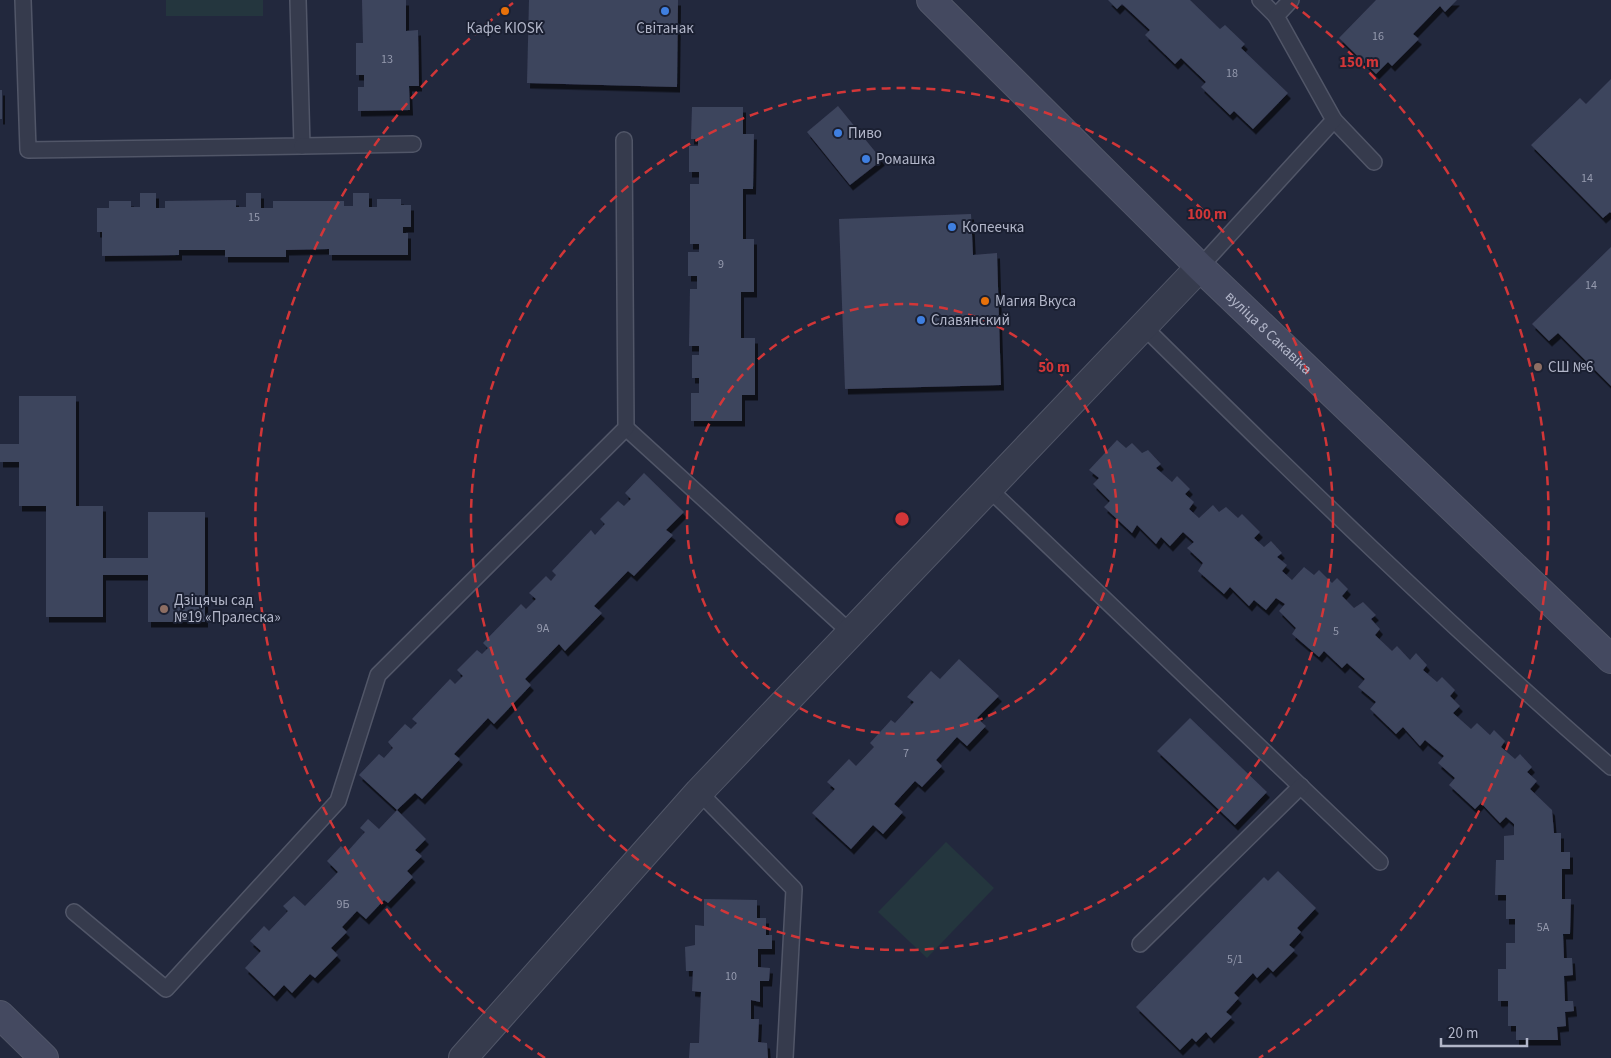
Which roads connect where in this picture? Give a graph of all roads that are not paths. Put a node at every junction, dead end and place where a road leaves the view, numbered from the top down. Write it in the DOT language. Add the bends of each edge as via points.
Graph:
graph roads {
  1 [pos="23,0"];
  2 [pos="298,0"];
  3 [pos="931,0"];
  4 [pos="1260,0"];
  5 [pos="1291,0"];
  6 [pos="1276,16"];
  7 [pos="1334,120"];
  8 [pos="624,140"];
  9 [pos="413,144"];
  10 [pos="302,146"];
  11 [pos="1374,162"];
  12 [pos="1200,267"];
  13 [pos="1143,326"];
  14 [pos="626,428"];
  15 [pos="988,488"];
  16 [pos="850,633"];
  17 [pos="1611,659"];
  18 [pos="1611,767"];
  19 [pos="1301,786"];
  20 [pos="699,792"];
  21 [pos="1380,862"];
  22 [pos="74,912"];
  23 [pos="1140,944"];
  24 [pos="0,1015"];
  25 [pos="44,1058"];
  26 [pos="463,1058"];
  27 [pos="785,1058"];
  1 -- 10 [label="lane" via="28,150"];
  2 -- 10 [label="lane"];
  3 -- 12 [label="main road, вуліца 8 Сакавіка"];
  4 -- 6 [label="lane"];
  5 -- 6 [label="lane"];
  6 -- 7 [label="lane"];
  7 -- 11 [label="lane"];
  7 -- 12 [label="lane"];
  8 -- 14 [label="lane"];
  9 -- 10 [label="lane"];
  12 -- 13 [label="street"];
  12 -- 17 [label="main road, вуліца 8 Сакавіка"];
  13 -- 15 [label="street"];
  13 -- 18 [label="lane" via="1284,466 1524,691"];
  14 -- 16 [label="lane"];
  14 -- 22 [label="lane" via="378,675 338,801 166,989"];
  15 -- 16 [label="street"];
  15 -- 19 [label="lane"];
  16 -- 20 [label="street"];
  19 -- 21 [label="lane"];
  19 -- 23 [label="lane"];
  20 -- 26 [label="street"];
  20 -- 27 [label="lane" via="794,888"];
  24 -- 25 [label="main road"];
}
